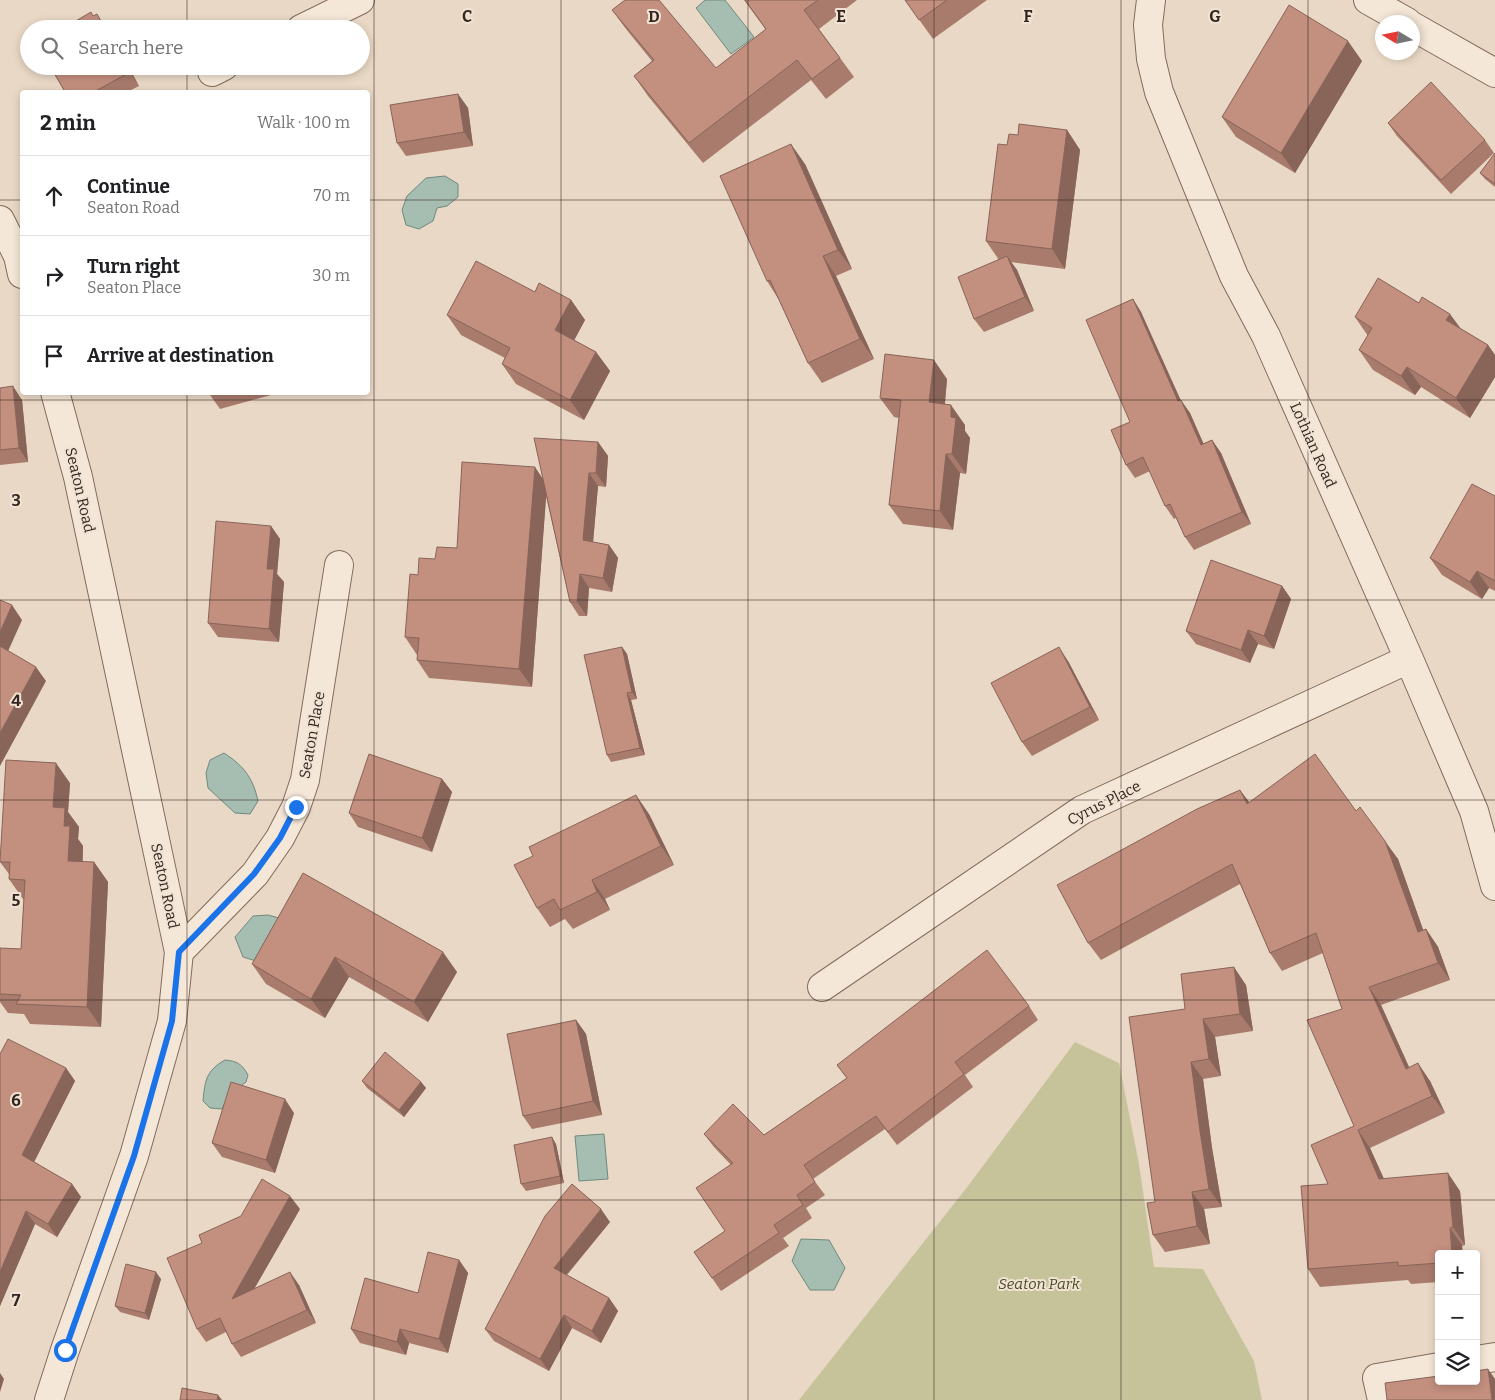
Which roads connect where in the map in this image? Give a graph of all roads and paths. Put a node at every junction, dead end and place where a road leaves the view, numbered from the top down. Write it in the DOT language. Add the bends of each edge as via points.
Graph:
graph roads {
  1 [pos="360,0"];
  2 [pos="1151,0"];
  3 [pos="1368,0"];
  4 [pos="1395,15"];
  5 [pos="319,20"];
  6 [pos="1420,31"];
  7 [pos="1495,73"];
  8 [pos="0,220"];
  9 [pos="20,265"];
  10 [pos="56,395"];
  11 [pos="339,565"];
  12 [pos="1409,659"];
  13 [pos="1495,886"];
  14 [pos="179,952"];
  15 [pos="822,988"];
  16 [pos="1495,1357"];
  17 [pos="1480,1359"];
  18 [pos="1435,1368"];
  19 [pos="49,1400"];
  20 [pos="1382,1400"];
  1 -- 5 [label="street"];
  2 -- 12 [label="street, Lothian Road" via="1148,25 1151,59 1159,92 1234,276 1266,336"];
  3 -- 4 [label="street"];
  6 -- 7 [label="street"];
  8 -- 9 [label="street"];
  10 -- 14 [label="street, Seaton Road" via="78,477"];
  11 -- 14 [label="street, Seaton Place" via="305,780 296,807 280,838 254,874"];
  12 -- 13 [label="street, Lothian Road" via="1474,811"];
  12 -- 15 [label="street, Cyrus Place" via="1082,810"];
  14 -- 19 [label="street, Seaton Road" via="172,1021 134,1156"];
  16 -- 17 [label="street"];
  18 -- 20 [label="street" via="1377,1378"];
}
